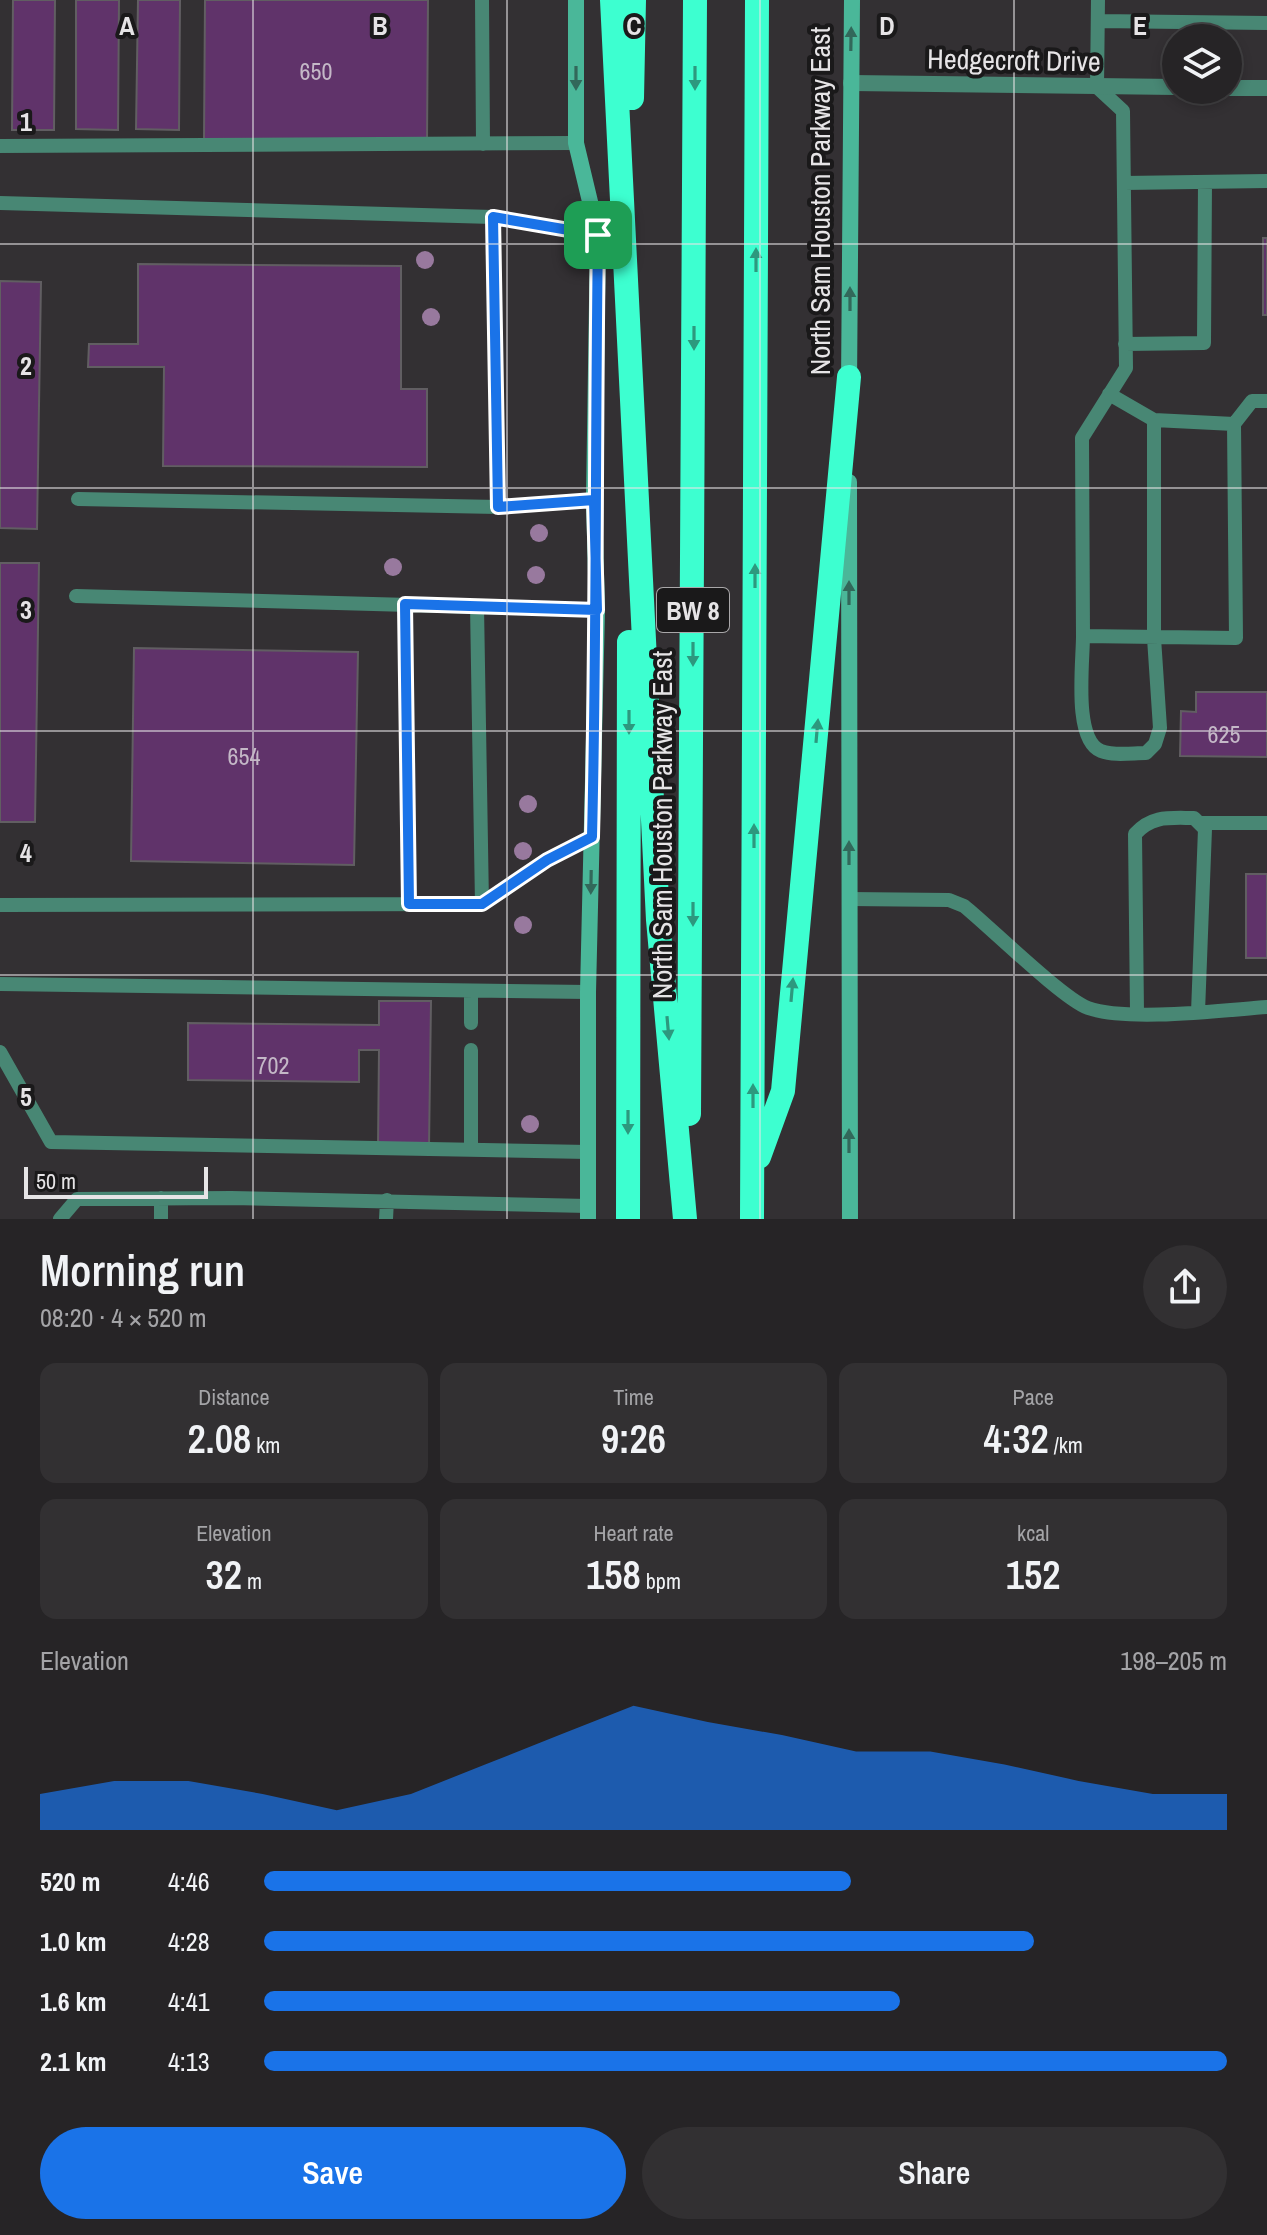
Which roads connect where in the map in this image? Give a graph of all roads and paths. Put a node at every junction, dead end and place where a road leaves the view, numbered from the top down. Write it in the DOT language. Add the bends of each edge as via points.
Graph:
graph roads {
  1 [pos="482,0"];
  2 [pos="576,0"];
  3 [pos="612,0"];
  4 [pos="634,0"];
  5 [pos="695,0"];
  6 [pos="757,0"];
  7 [pos="852,0"];
  8 [pos="1098,0"];
  9 [pos="1098,21"];
  10 [pos="1267,23"];
  11 [pos="851,83"];
  12 [pos="1097,87"];
  13 [pos="1162,87"];
  14 [pos="1242,88"];
  15 [pos="1267,88"];
  16 [pos="576,143"];
  17 [pos="483,144"];
  18 [pos="0,146"];
  19 [pos="1267,181"];
  20 [pos="1205,182"];
  21 [pos="1124,183"];
  22 [pos="0,203"];
  23 [pos="493,217"];
  24 [pos="598,235"];
  25 [pos="1125,344"];
  26 [pos="849,377"];
  27 [pos="1109,394"];
  28 [pos="1267,401"];
  29 [pos="1154,420"];
  30 [pos="1234,424"];
  31 [pos="78,499"];
  32 [pos="594,500"];
  33 [pos="498,507"];
  34 [pos="76,596"];
  35 [pos="405,604"];
  36 [pos="477,606"];
  37 [pos="597,610"];
  38 [pos="1083,636"];
  39 [pos="1154,638"];
  40 [pos="1199,823"];
  41 [pos="1267,823"];
  42 [pos="592,837"];
  43 [pos="849,899"];
  44 [pos="409,904"];
  45 [pos="482,904"];
  46 [pos="0,905"];
  47 [pos="0,984"];
  48 [pos="471,991"];
  49 [pos="588,992"];
  50 [pos="1267,1007"];
  51 [pos="1137,1012"];
  52 [pos="1198,1012"];
  53 [pos="471,1023"];
  54 [pos="471,1050"];
  55 [pos="0,1052"];
  56 [pos="471,1149"];
  57 [pos="588,1152"];
  58 [pos="753,1174"];
  59 [pos="161,1198"];
  60 [pos="387,1200"];
  61 [pos="492,1203"];
  62 [pos="588,1212"];
  63 [pos="60,1219"];
  64 [pos="161,1219"];
  65 [pos="386,1219"];
  66 [pos="492,1219"];
  67 [pos="628,1219"];
  68 [pos="686,1219"];
  69 [pos="752,1219"];
  70 [pos="850,1219"];
  1 -- 17 [label="lane"];
  2 -- 16 [label="main road, one-way"];
  3 -- 68 [label="highway, one-way" via="658,920"];
  4 -- 67 [label="highway, one-way"];
  5 -- 68 [label="highway, North Sam Houston Parkway East / BW 8, one-way" via="692,982"];
  58 -- 6 [label="highway, BW 8, one-way"];
  11 -- 7 [label="main road, North Sam Houston Parkway East, one-way"];
  8 -- 9 [label="lane"];
  9 -- 10 [label="lane"];
  9 -- 12 [label="lane"];
  11 -- 12 [label="street, Hedgecroft Drive"];
  26 -- 11 [label="main road, North Sam Houston Parkway East, one-way"];
  12 -- 13 [label="street, Hedgecroft Drive"];
  12 -- 21 [label="lane" via="1123,111"];
  14 -- 15 [label="street"];
  16 -- 17 [label="lane"];
  16 -- 24 [label="main road"];
  17 -- 18 [label="lane"];
  19 -- 20 [label="lane"];
  20 -- 21 [label="lane"];
  20 -- 25 [label="lane" via="1204,343"];
  21 -- 25 [label="lane"];
  22 -- 23 [label="lane"];
  23 -- 24 [label="lane"];
  23 -- 33 [label="lane"];
  24 -- 32 [label="main road"];
  25 -- 27 [label="lane" via="1126,368"];
  43 -- 26 [label="main road, North Sam Houston Parkway East, one-way"];
  58 -- 26 [label="highway, one-way" via="783,1091"];
  27 -- 29 [label="lane"];
  27 -- 38 [label="lane" via="1082,438"];
  28 -- 30 [label="lane" via="1252,401"];
  29 -- 30 [label="lane"];
  29 -- 39 [label="lane"];
  30 -- 39 [label="lane" via="1236,638"];
  31 -- 33 [label="lane"];
  32 -- 33 [label="lane"];
  32 -- 37 [label="main road"];
  34 -- 35 [label="lane"];
  35 -- 36 [label="lane"];
  35 -- 44 [label="lane"];
  36 -- 37 [label="lane"];
  36 -- 45 [label="lane"];
  37 -- 42 [label="main road"];
  38 -- 39 [label="lane"];
  38 -- 39 [label="lane" via="1083,726 1091,745 1104,752 1146,753 1155,744 1160,728"];
  40 -- 41 [label="lane"];
  40 -- 51 [label="lane" via="1194,818 1158,818 1146,821 1135,834"];
  40 -- 52 [label="lane" via="1205,829"];
  42 -- 45 [label="lane"];
  42 -- 49 [label="main road, one-way"];
  43 -- 51 [label="lane" via="949,900 964,906 1087,1007"];
  70 -- 43 [label="main road, North Sam Houston Parkway East, one-way"];
  44 -- 45 [label="lane"];
  44 -- 46 [label="lane"];
  47 -- 48 [label="lane"];
  48 -- 49 [label="lane"];
  48 -- 53 [label="lane"];
  49 -- 57 [label="main road"];
  50 -- 52 [label="lane"];
  51 -- 52 [label="lane"];
  54 -- 56 [label="lane"];
  55 -- 56 [label="lane" via="51,1142"];
  56 -- 57 [label="lane"];
  57 -- 62 [label="main road"];
  58 -- 69 [label="highway, BW 8"];
  59 -- 60 [label="lane"];
  59 -- 63 [label="lane" via="77,1199"];
  59 -- 64 [label="lane"];
  60 -- 61 [label="lane"];
  60 -- 65 [label="lane"];
  61 -- 62 [label="lane"];
  61 -- 66 [label="lane"];
}
